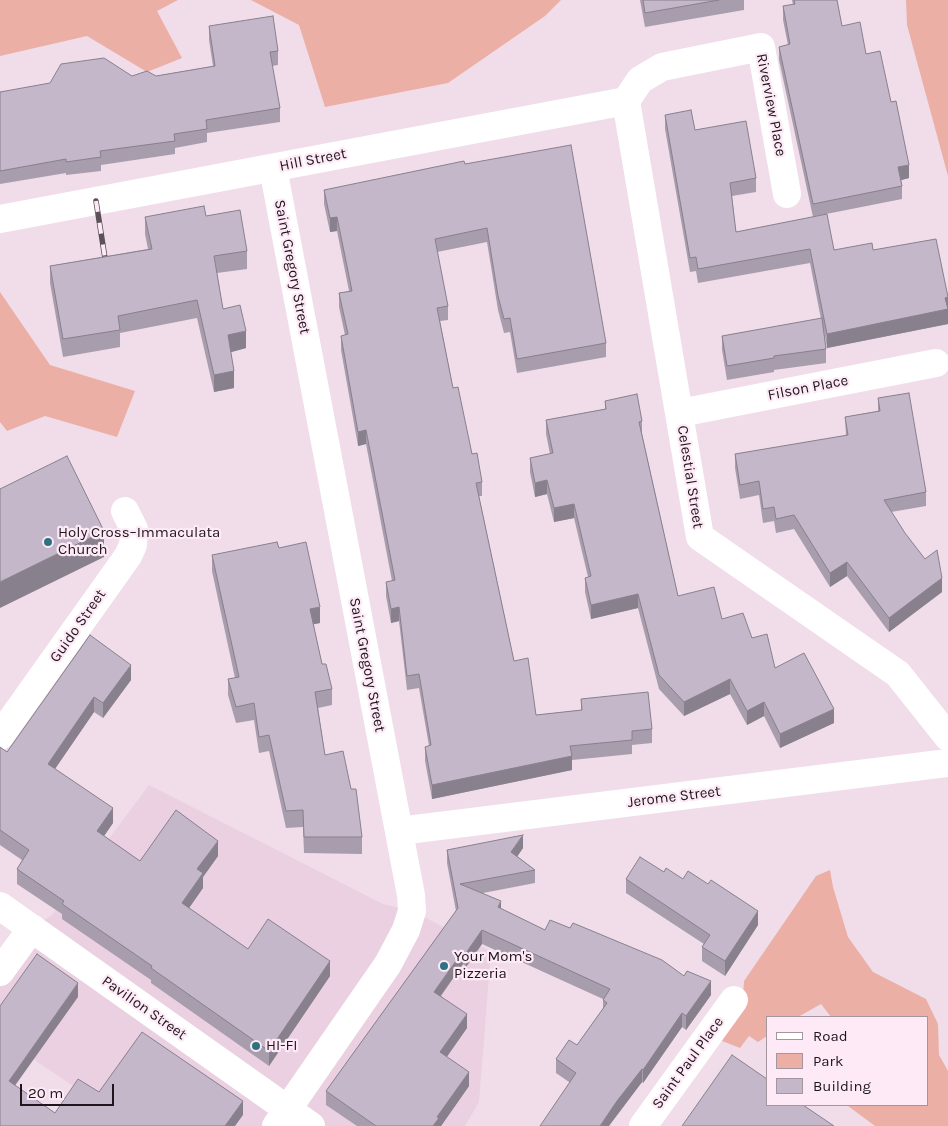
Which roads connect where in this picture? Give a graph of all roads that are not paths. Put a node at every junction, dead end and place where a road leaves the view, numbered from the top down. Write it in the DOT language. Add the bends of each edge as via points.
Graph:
graph roads {
  1 [pos="626,101"];
  2 [pos="273,168"];
  3 [pos="787,194"];
  4 [pos="0,219"];
  5 [pos="936,363"];
  6 [pos="680,413"];
  7 [pos="125,511"];
  8 [pos="0,736"];
  9 [pos="948,737"];
  10 [pos="948,763"];
  11 [pos="399,831"];
  12 [pos="0,906"];
  13 [pos="32,928"];
  14 [pos="0,972"];
  15 [pos="734,1000"];
  16 [pos="281,1118"];
  17 [pos="311,1126"];
  18 [pos="642,1126"];
  1 -- 2 [label="street, Hill Street"];
  1 -- 3 [label="street, Riverview Place" via="640,80 662,67 761,46"];
  1 -- 6 [label="street, Celestial Street"];
  2 -- 4 [label="street, Hill Street"];
  2 -- 11 [label="street, Saint Gregory Street"];
  5 -- 6 [label="street, Filson Place"];
  6 -- 9 [label="street, Celestial Street" via="700,537 898,674"];
  7 -- 8 [label="street, Guido Street" via="134,529 128,556"];
  10 -- 11 [label="street, Jerome Street"];
  11 -- 16 [label="street, Saint Gregory Street" via="411,895 412,911 406,930 388,964"];
  12 -- 13 [label="street, Pavilion Street"];
  13 -- 14 [label="street"];
  13 -- 16 [label="street, Pavilion Street"];
  15 -- 18 [label="street, Saint Paul Place"];
  16 -- 17 [label="street, Pavilion Street"];
}
